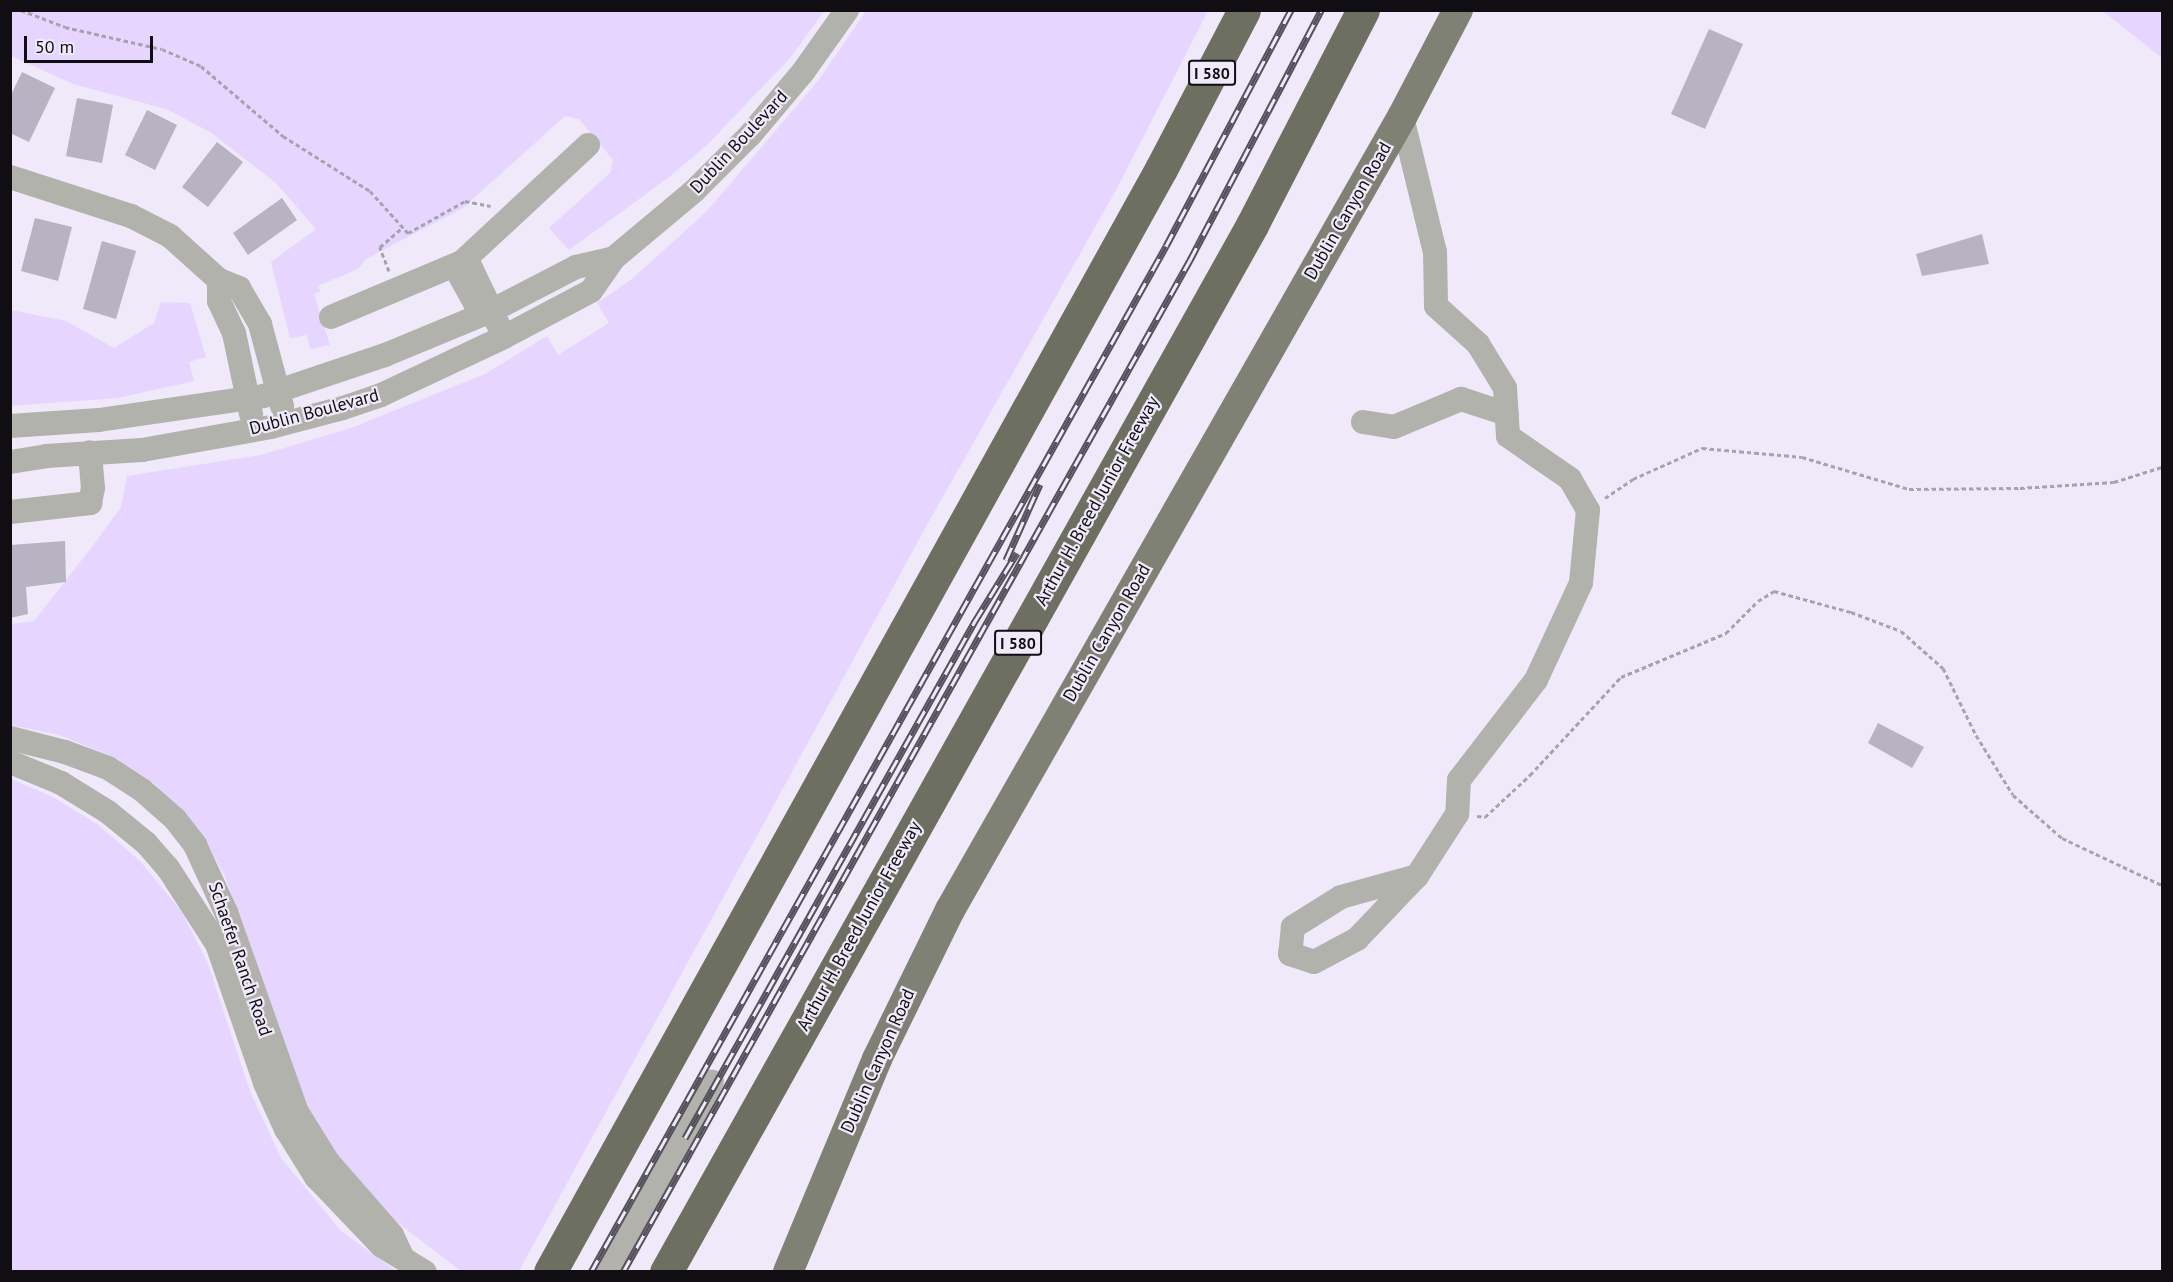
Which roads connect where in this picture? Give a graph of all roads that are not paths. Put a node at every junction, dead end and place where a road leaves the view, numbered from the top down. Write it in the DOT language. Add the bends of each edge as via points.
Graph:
graph roads {
  1 [pos="847,10"];
  2 [pos="1244,10"];
  3 [pos="1363,10"];
  4 [pos="1458,10"];
  5 [pos="1402,117"];
  6 [pos="588,145"];
  7 [pos="10,177"];
  8 [pos="614,258"];
  9 [pos="462,262"];
  10 [pos="219,280"];
  11 [pos="491,311"];
  12 [pos="331,317"];
  13 [pos="504,337"];
  14 [pos="278,391"];
  15 [pos="248,398"];
  16 [pos="1507,414"];
  17 [pos="1363,422"];
  18 [pos="286,423"];
  19 [pos="10,426"];
  20 [pos="255,430"];
  21 [pos="90,452"];
  22 [pos="10,462"];
  23 [pos="10,512"];
  24 [pos="10,738"];
  25 [pos="10,762"];
  26 [pos="1416,876"];
  27 [pos="713,1082"];
  28 [pos="402,1256"];
  29 [pos="425,1272"];
  30 [pos="550,1272"];
  31 [pos="608,1272"];
  32 [pos="666,1272"];
  33 [pos="788,1272"];
  1 -- 8 [label="street, Dublin Boulevard" via="797,79 731,155"];
  2 -- 30 [label="highway, I 580" via="1150,189"];
  3 -- 32 [label="highway, Arthur H. Breed Junior Freeway / I 580" via="1252,225"];
  4 -- 5 [label="main road, Dublin Canyon Road"];
  5 -- 16 [label="street" via="1435,252 1436,306 1478,344 1505,388"];
  5 -- 33 [label="main road, Dublin Canyon Road" via="950,910 877,1059"];
  6 -- 9 [label="street"];
  7 -- 10 [label="street" via="131,216 170,236"];
  8 -- 11 [label="street, Dublin Boulevard" via="576,267"];
  8 -- 13 [label="street, Dublin Boulevard" via="591,291"];
  9 -- 11 [label="street" via="460,276 475,303"];
  9 -- 12 [label="street"];
  10 -- 14 [label="street" via="239,288 260,324"];
  10 -- 15 [label="street" via="219,301 234,333"];
  11 -- 13 [label="street"];
  11 -- 14 [label="street, Dublin Boulevard" via="343,370"];
  13 -- 18 [label="street, Dublin Boulevard" via="381,395"];
  14 -- 15 [label="street, Dublin Boulevard"];
  14 -- 18 [label="street"];
  15 -- 19 [label="street, Dublin Boulevard" via="99,420"];
  15 -- 20 [label="street"];
  16 -- 17 [label="street" via="1461,399 1394,427"];
  16 -- 26 [label="street" via="1508,436 1570,479 1588,510 1581,583 1536,680 1459,780 1457,814"];
  18 -- 20 [label="street, Dublin Boulevard"];
  20 -- 21 [label="street, Dublin Boulevard" via="142,450"];
  21 -- 22 [label="street, Dublin Boulevard"];
  21 -- 23 [label="street" via="90,503"];
  24 -- 28 [label="street, Schaefer Ranch Road" via="108,768 142,790 175,819 195,845 226,912 297,1112 328,1162 392,1235"];
  25 -- 28 [label="street, Schaefer Ranch Road" via="60,783 108,812 146,843 168,868 217,944 265,1083 286,1129 316,1177 345,1212 382,1246"];
  26 -- 26 [label="street" via="1341,897 1293,927 1290,954 1314,962 1357,939"];
  27 -- 31 [label="street"];
  28 -- 29 [label="street, Schaefer Ranch Road"];
}
